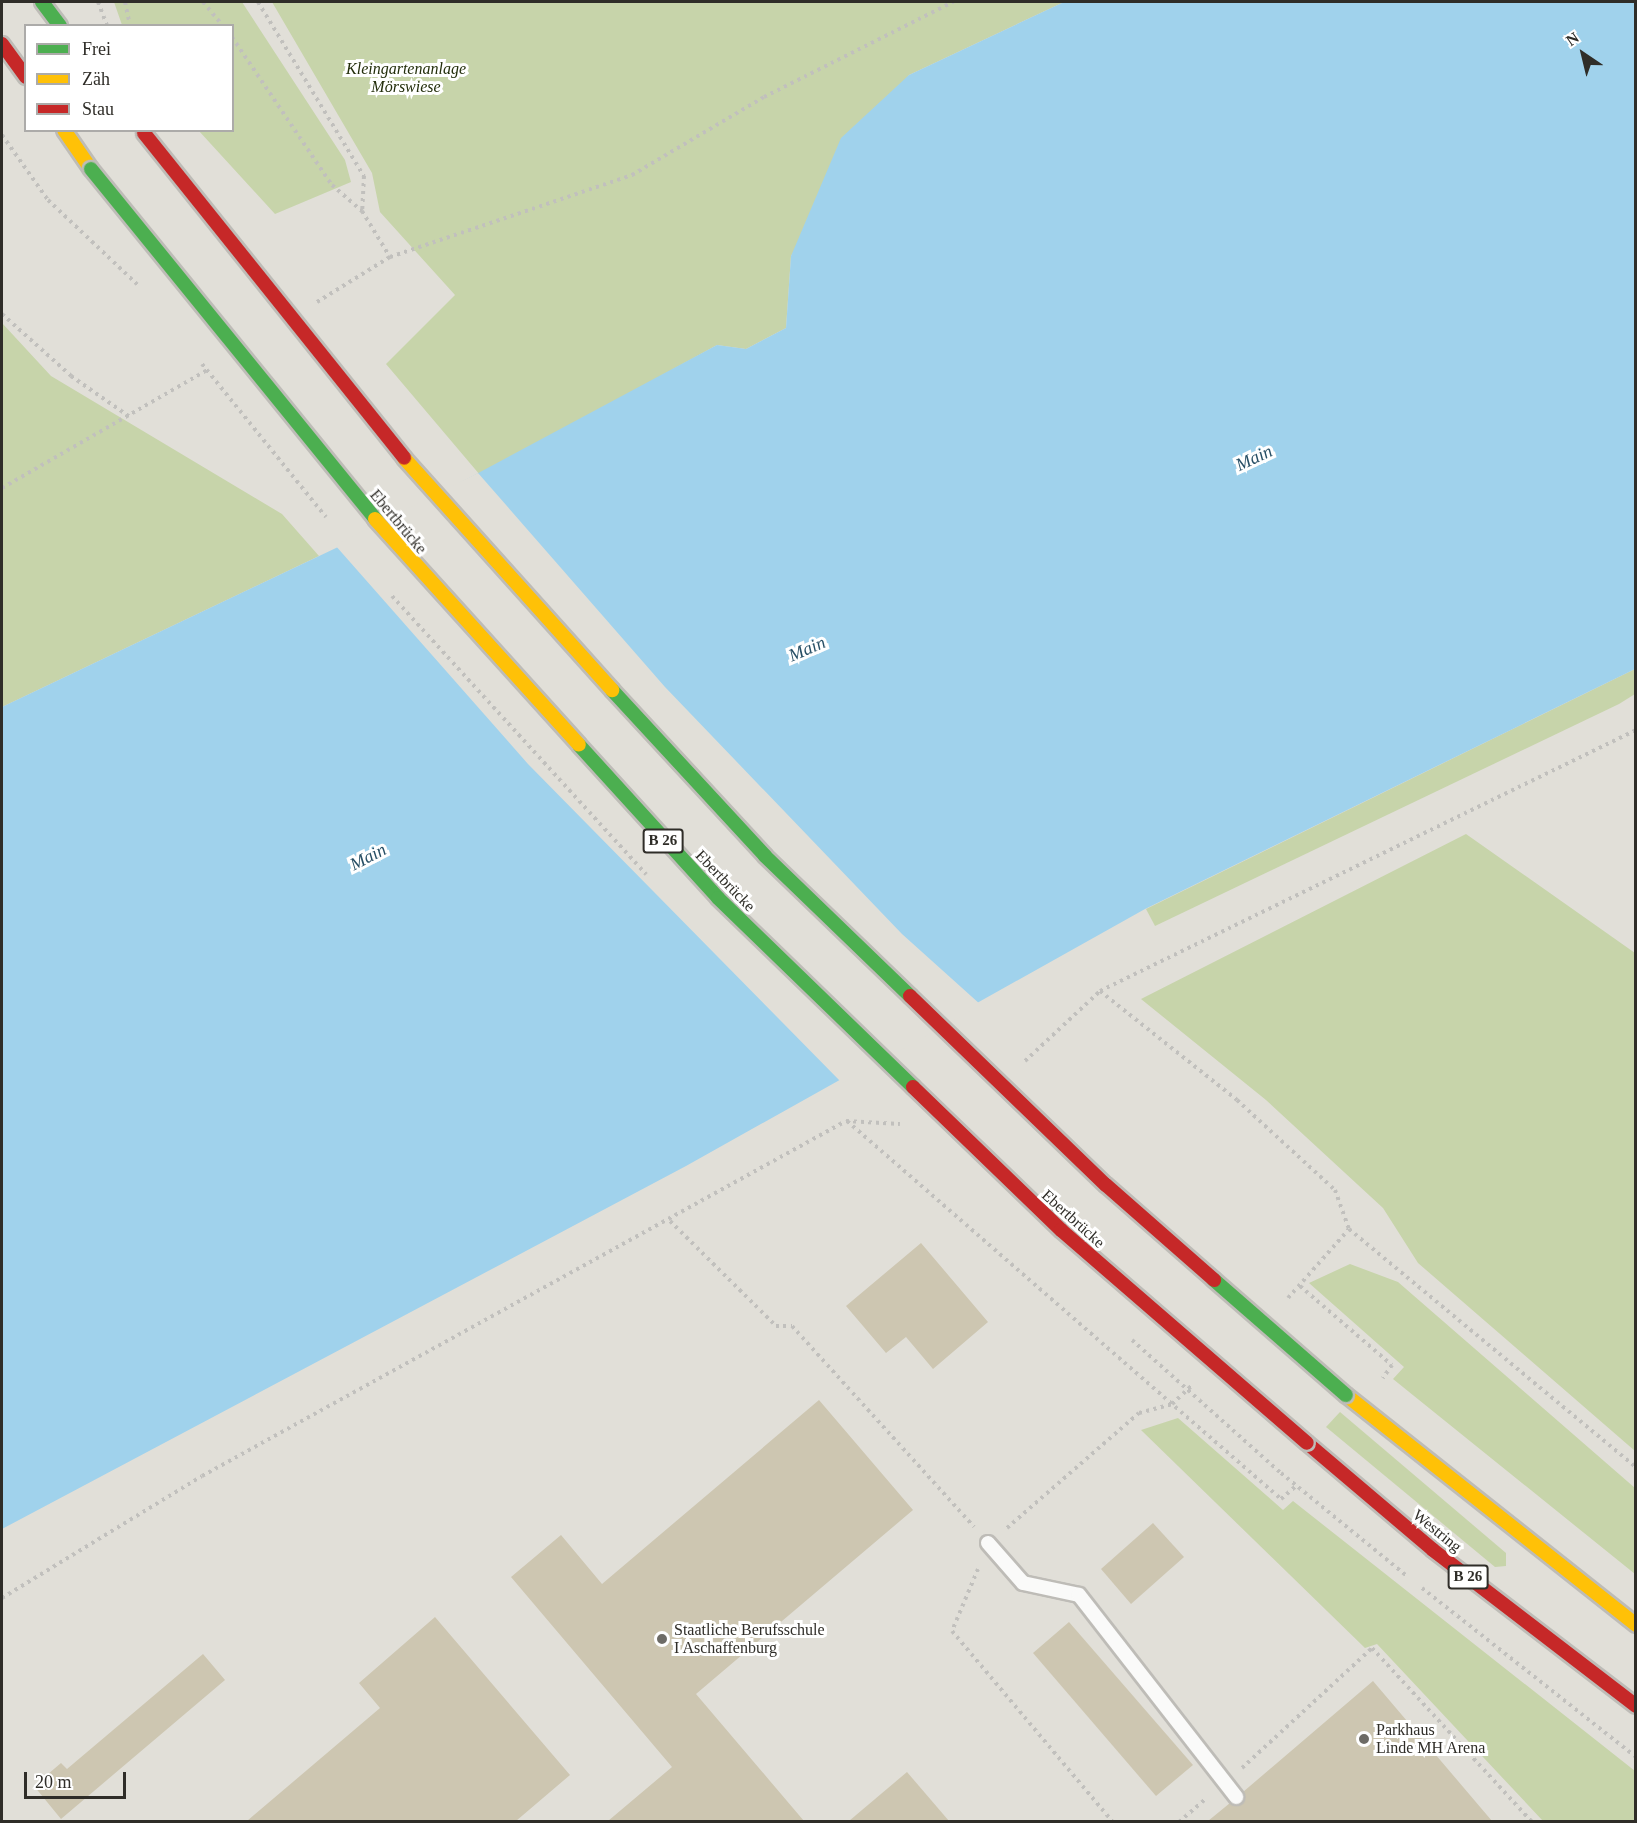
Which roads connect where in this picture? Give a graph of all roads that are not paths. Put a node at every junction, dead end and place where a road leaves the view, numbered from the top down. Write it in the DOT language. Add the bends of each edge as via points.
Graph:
graph roads {
  1 [pos="42,2"];
  2 [pos="60,2"];
  3 [pos="58,24"];
  4 [pos="66,24"];
  5 [pos="2,44"];
  6 [pos="24,74"];
  7 [pos="65,132"];
  8 [pos="144,132"];
  9 [pos="1306,1443"];
  10 [pos="988,1544"];
  11 [pos="1635,1625"];
  12 [pos="1635,1706"];
  13 [pos="1236,1797"];
  1 -- 3 [label="main road"];
  2 -- 4 [label="main road"];
  5 -- 6 [label="main road"];
  7 -- 9 [label="main road, Ebertbrücke / B 26, bridge" via="91,170 396,545 718,898 1052,1223"];
  8 -- 11 [label="main road, bridge" via="250,271 437,498 757,848 1081,1162 1346,1395"];
  9 -- 12 [label="main road, Westring / B 26" via="1433,1550"];
  10 -- 13 [label="lane" via="1023,1583 1080,1595"];
}
